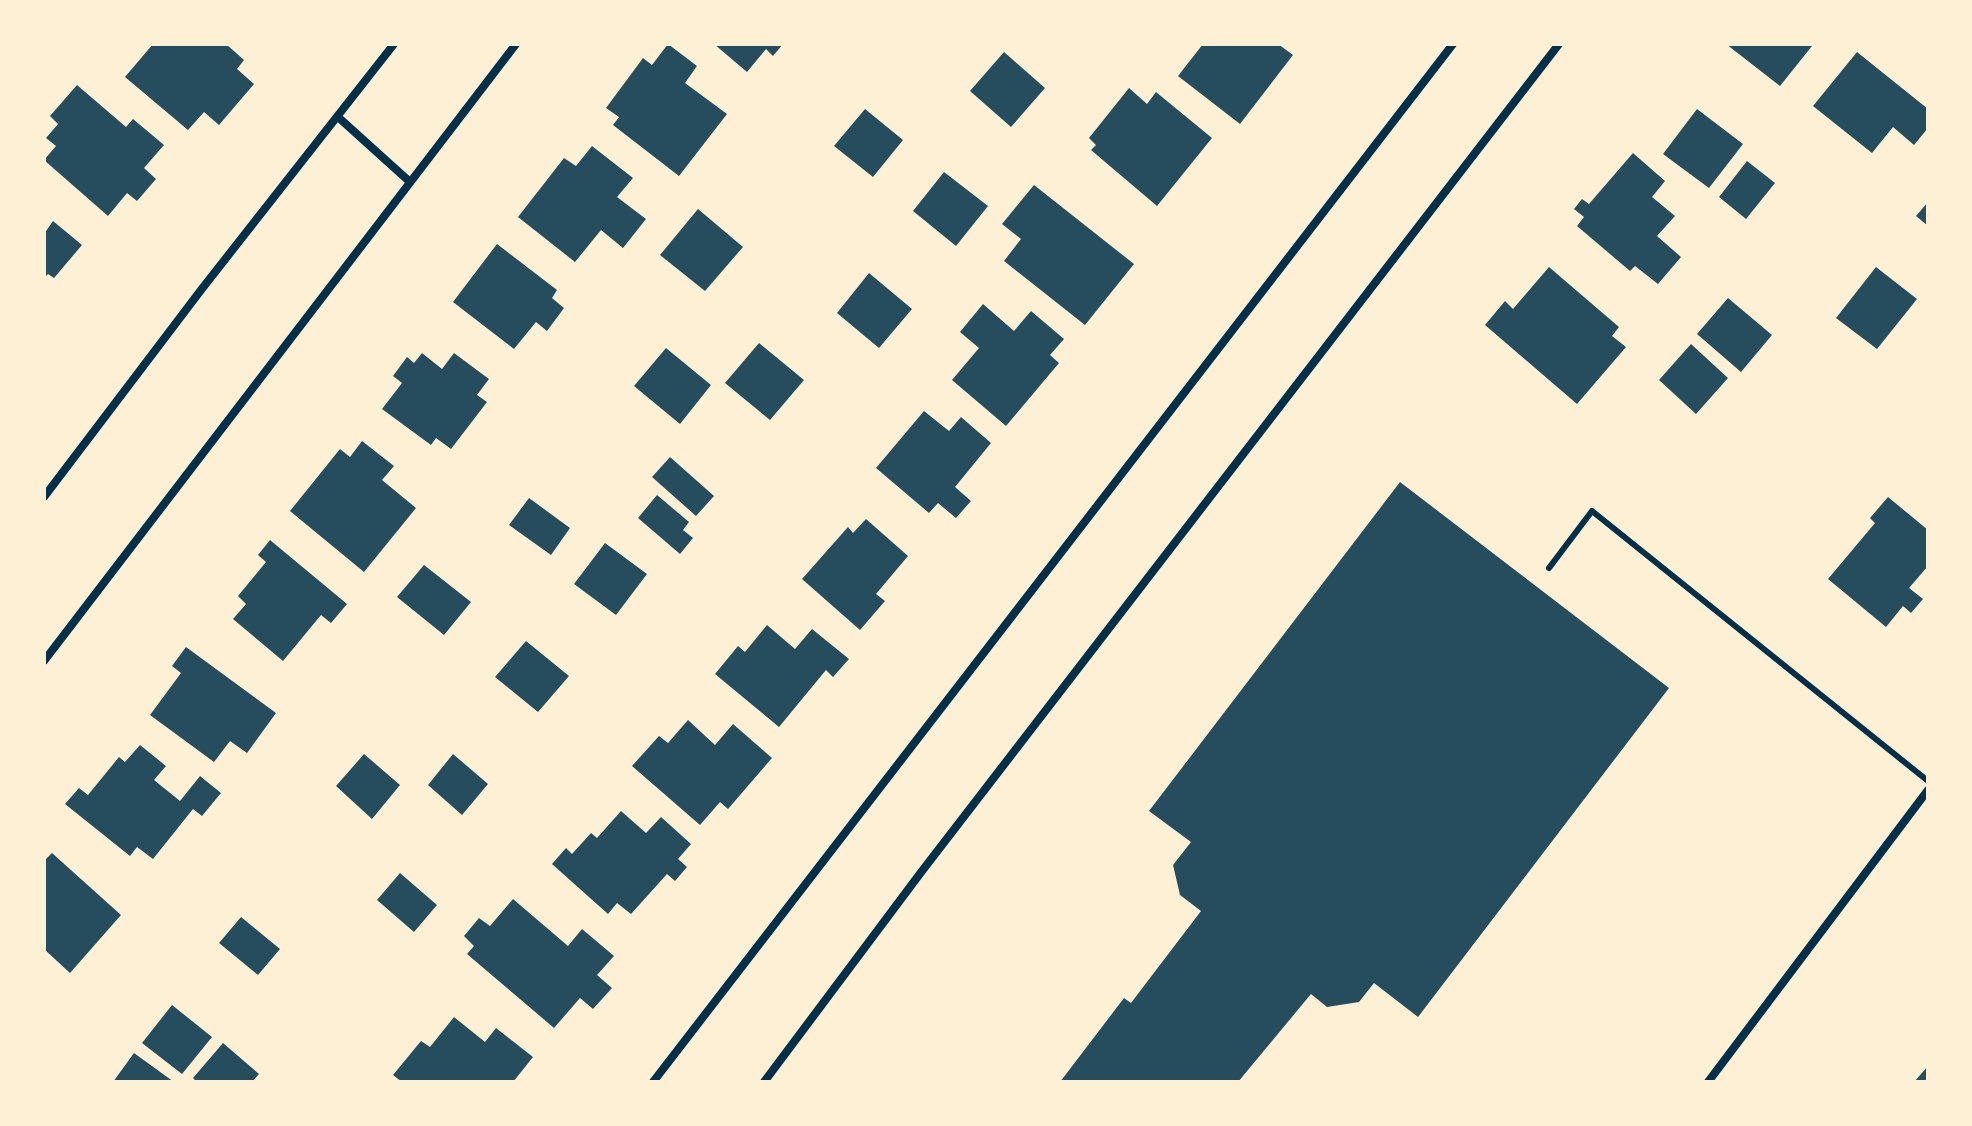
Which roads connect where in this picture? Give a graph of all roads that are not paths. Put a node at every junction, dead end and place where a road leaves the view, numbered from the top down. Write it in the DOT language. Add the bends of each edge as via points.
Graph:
graph roads {
  1 [pos="394,44"];
  2 [pos="516,44"];
  3 [pos="1453,44"];
  4 [pos="1559,44"];
  5 [pos="338,117"];
  6 [pos="410,182"];
  7 [pos="44,497"];
  8 [pos="1549,568"];
  9 [pos="44,661"];
  10 [pos="1928,781"];
  11 [pos="1928,790"];
  12 [pos="653,1082"];
  13 [pos="764,1082"];
  14 [pos="1708,1082"];
  1 -- 5 [label="street"];
  2 -- 6 [label="street"];
  3 -- 12 [label="street"];
  4 -- 13 [label="street"];
  5 -- 6 [label="street"];
  5 -- 7 [label="street"];
  6 -- 9 [label="street"];
  8 -- 10 [label="lane" via="1592,511"];
  11 -- 14 [label="street"];
}
